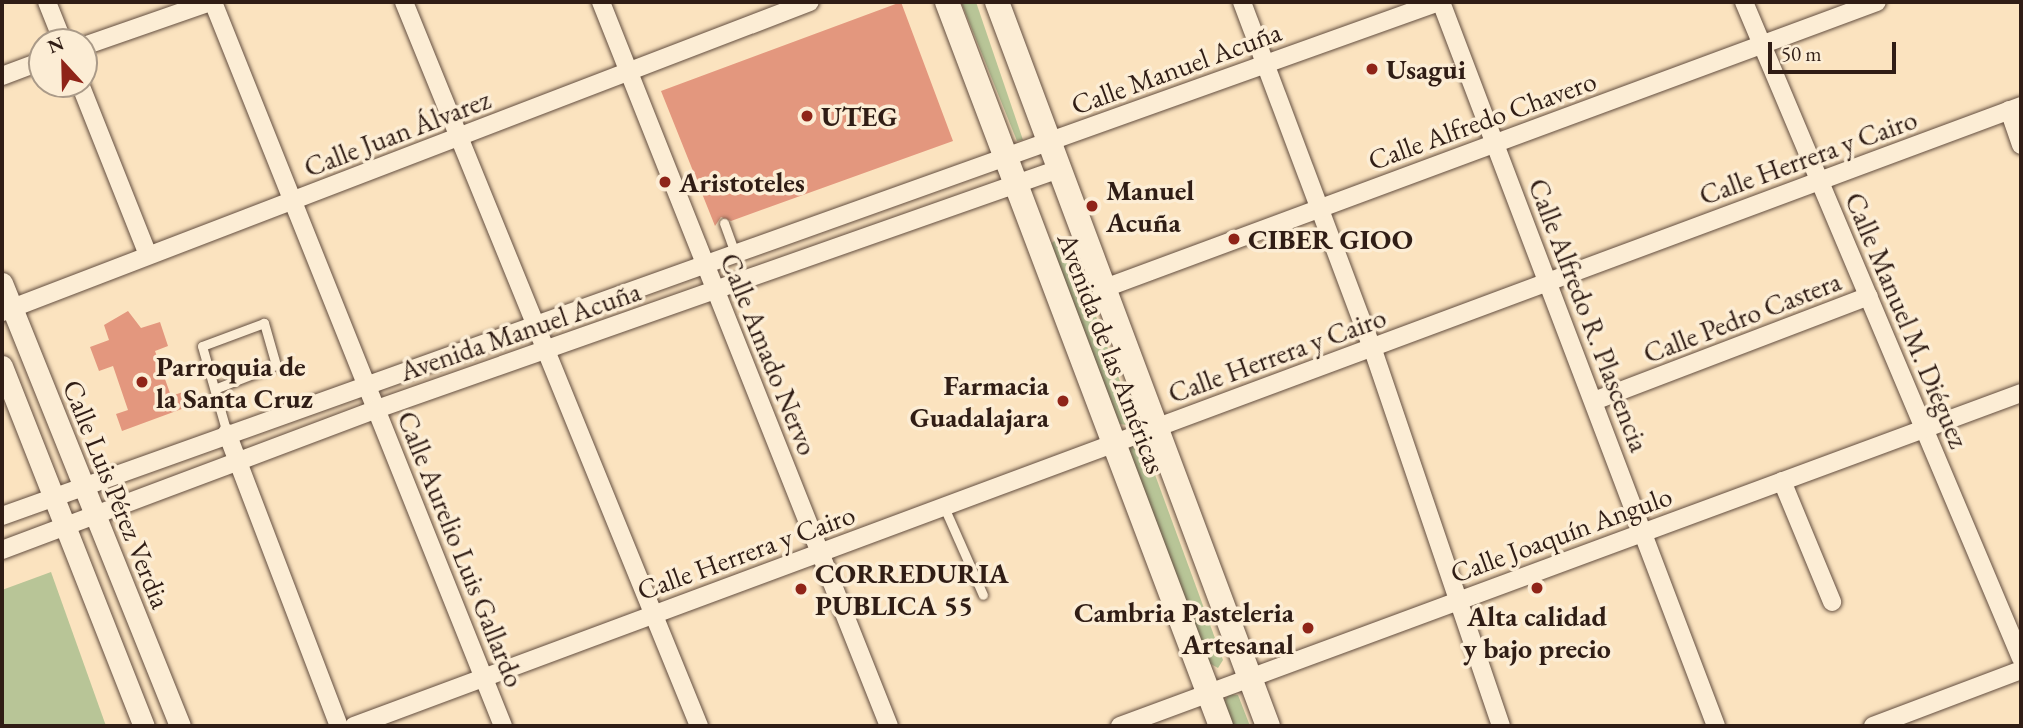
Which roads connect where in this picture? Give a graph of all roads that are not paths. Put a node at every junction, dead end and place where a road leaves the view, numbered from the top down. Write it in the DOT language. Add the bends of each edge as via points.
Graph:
graph roads {
  1 [pos="47,2"];
  2 [pos="211,2"];
  3 [pos="404,2"];
  4 [pos="601,2"];
  5 [pos="810,2"];
  6 [pos="947,2"];
  7 [pos="997,2"];
  8 [pos="1242,2"];
  9 [pos="1440,2"];
  10 [pos="1744,2"];
  11 [pos="1877,2"];
  12 [pos="57,28"];
  13 [pos="98,41"];
  14 [pos="1763,44"];
  15 [pos="1267,63"];
  16 [pos="28,66"];
  17 [pos="629,72"];
  18 [pos="2,76"];
  19 [pos="86,98"];
  20 [pos="2015,108"];
  21 [pos="459,137"];
  22 [pos="1048,141"];
  23 [pos="1494,144"];
  24 [pos="2021,145"];
  25 [pos="1004,156"];
  26 [pos="1059,169"];
  27 [pos="1819,181"];
  28 [pos="1016,184"];
  29 [pos="293,201"];
  30 [pos="1320,209"];
  31 [pos="724,223"];
  32 [pos="735,253"];
  33 [pos="148,255"];
  34 [pos="704,263"];
  35 [pos="1548,282"];
  36 [pos="2,283"];
  37 [pos="1105,288"];
  38 [pos="715,291"];
  39 [pos="1869,296"];
  40 [pos="7,311"];
  41 [pos="536,323"];
  42 [pos="1372,347"];
  43 [pos="546,350"];
  44 [pos="2,366"];
  45 [pos="365,381"];
  46 [pos="217,388"];
  47 [pos="2021,393"];
  48 [pos="1594,401"];
  49 [pos="377,409"];
  50 [pos="1156,428"];
  51 [pos="1926,428"];
  52 [pos="227,433"];
  53 [pos="1115,443"];
  54 [pos="237,461"];
  55 [pos="1782,481"];
  56 [pos="84,486"];
  57 [pos="54,498"];
  58 [pos="944,507"];
  59 [pos="94,513"];
  60 [pos="2,516"];
  61 [pos="64,524"];
  62 [pos="1644,531"];
  63 [pos="2,550"];
  64 [pos="820,553"];
  65 [pos="983,595"];
  66 [pos="1461,599"];
  67 [pos="1832,602"];
  68 [pos="654,615"];
  69 [pos="2021,658"];
  70 [pos="2021,670"];
  71 [pos="1249,676"];
  72 [pos="484,678"];
  73 [pos="1209,693"];
  74 [pos="144,726"];
  75 [pos="180,726"];
  76 [pos="339,726"];
  77 [pos="354,726"];
  78 [pos="503,726"];
  79 [pos="699,726"];
  80 [pos="889,726"];
  81 [pos="1120,726"];
  82 [pos="1221,726"];
  83 [pos="1268,726"];
  84 [pos="1501,726"];
  85 [pos="1716,726"];
  86 [pos="1873,726"];
  1 -- 12 [label="street"];
  2 -- 13 [label="street"];
  2 -- 29 [label="street, Calle Aurelio Luis Gallardo"];
  3 -- 21 [label="street"];
  4 -- 17 [label="street, Calle Amado Nervo"];
  5 -- 17 [label="street, Calle Juan Álvarez"];
  6 -- 25 [label="main road, Avenida de las Américas"];
  7 -- 22 [label="main road, Avenida de las Américas"];
  8 -- 15 [label="street"];
  9 -- 15 [label="street, Calle Manuel Acuña"];
  9 -- 23 [label="street, Calle Alfredo R. Plascencia"];
  10 -- 14 [label="street, Calle Manuel M. Diéguez"];
  11 -- 14 [label="street, Calle Alfredo Chavero"];
  14 -- 23 [label="street, Calle Alfredo Chavero"];
  14 -- 27 [label="street, Calle Manuel M. Diéguez"];
  15 -- 22 [label="street, Calle Manuel Acuña"];
  15 -- 30 [label="street"];
  16 -- 18 [label="street"];
  17 -- 21 [label="street, Calle Juan Álvarez"];
  17 -- 34 [label="street, Calle Amado Nervo"];
  19 -- 33 [label="street"];
  20 -- 24 [label="street"];
  20 -- 27 [label="street, Calle Herrera y Cairo"];
  21 -- 29 [label="street, Calle Juan Álvarez"];
  21 -- 41 [label="street"];
  22 -- 25 [label="street, Avenida Manuel Acuña"];
  22 -- 26 [label="main road, Avenida de las Américas"];
  23 -- 30 [label="street, Calle Alfredo Chavero"];
  23 -- 35 [label="street, Calle Alfredo R. Plascencia"];
  25 -- 28 [label="main road, Avenida de las Américas"];
  25 -- 32 [label="street, Avenida Manuel Acuña"];
  26 -- 28 [label="street, Avenida Manuel Acuña"];
  26 -- 37 [label="main road, Avenida de las Américas"];
  27 -- 35 [label="street, Calle Herrera y Cairo"];
  27 -- 39 [label="street, Calle Manuel M. Diéguez"];
  28 -- 38 [label="street, Avenida Manuel Acuña"];
  28 -- 53 [label="main road, Avenida de las Américas"];
  29 -- 33 [label="street, Calle Juan Álvarez"];
  29 -- 45 [label="street, Calle Aurelio Luis Gallardo"];
  30 -- 37 [label="street, Calle Alfredo Chavero"];
  30 -- 42 [label="street"];
  31 -- 32 [label="lane"];
  32 -- 34 [label="street, Avenida Manuel Acuña"];
  33 -- 40 [label="street, Calle Juan Álvarez"];
  34 -- 38 [label="street, Calle Amado Nervo"];
  34 -- 41 [label="street, Avenida Manuel Acuña"];
  35 -- 42 [label="street, Calle Herrera y Cairo"];
  35 -- 48 [label="street, Calle Alfredo R. Plascencia"];
  36 -- 40 [label="street, Calle Luis Pérez Verdia"];
  37 -- 50 [label="main road, Avenida de las Américas"];
  38 -- 43 [label="street, Avenida Manuel Acuña"];
  38 -- 64 [label="street, Calle Amado Nervo"];
  39 -- 48 [label="street, Calle Pedro Castera"];
  39 -- 51 [label="street, Calle Manuel M. Diéguez"];
  40 -- 56 [label="street, Calle Luis Pérez Verdia"];
  41 -- 43 [label="street"];
  41 -- 45 [label="street, Avenida Manuel Acuña"];
  42 -- 50 [label="street, Calle Herrera y Cairo"];
  42 -- 66 [label="street"];
  43 -- 49 [label="street, Avenida Manuel Acuña"];
  43 -- 68 [label="street"];
  44 -- 57 [label="street"];
  45 -- 49 [label="street, Calle Aurelio Luis Gallardo"];
  45 -- 52 [label="street, Avenida Manuel Acuña"];
  46 -- 46 [label="lane" via="204,342 264,323 276,365"];
  46 -- 52 [label="lane"];
  47 -- 51 [label="street, Calle Joaquín Angulo"];
  48 -- 62 [label="street, Calle Alfredo R. Plascencia"];
  49 -- 54 [label="street, Avenida Manuel Acuña"];
  49 -- 72 [label="street, Calle Aurelio Luis Gallardo"];
  50 -- 53 [label="street, Calle Herrera y Cairo"];
  50 -- 71 [label="main road, Avenida de las Américas"];
  51 -- 55 [label="street, Calle Joaquín Angulo"];
  51 -- 69 [label="street, Calle Manuel M. Diéguez"];
  52 -- 54 [label="street"];
  52 -- 56 [label="street, Avenida Manuel Acuña"];
  53 -- 58 [label="street, Calle Herrera y Cairo"];
  53 -- 73 [label="main road, Avenida de las Américas"];
  54 -- 59 [label="street, Avenida Manuel Acuña"];
  54 -- 76 [label="street"];
  55 -- 62 [label="street, Calle Joaquín Angulo"];
  55 -- 67 [label="street"];
  56 -- 57 [label="street, Avenida Manuel Acuña"];
  56 -- 59 [label="street, Calle Luis Pérez Verdia"];
  57 -- 60 [label="street, Avenida Manuel Acuña"];
  57 -- 61 [label="street"];
  58 -- 64 [label="street, Calle Herrera y Cairo"];
  58 -- 65 [label="lane"];
  59 -- 61 [label="street, Avenida Manuel Acuña"];
  59 -- 75 [label="street, Calle Luis Pérez Verdia"];
  61 -- 63 [label="street, Avenida Manuel Acuña"];
  61 -- 74 [label="street"];
  62 -- 66 [label="street, Calle Joaquín Angulo"];
  62 -- 85 [label="street, Calle Alfredo R. Plascencia"];
  64 -- 68 [label="street, Calle Herrera y Cairo"];
  64 -- 80 [label="street, Calle Amado Nervo"];
  66 -- 71 [label="street, Calle Joaquín Angulo"];
  66 -- 84 [label="street"];
  68 -- 72 [label="street, Calle Herrera y Cairo"];
  68 -- 79 [label="street"];
  70 -- 86 [label="street"];
  71 -- 73 [label="street, Calle Joaquín Angulo"];
  71 -- 83 [label="main road, Avenida de las Américas"];
  72 -- 77 [label="street, Calle Herrera y Cairo"];
  72 -- 78 [label="street, Calle Aurelio Luis Gallardo"];
  73 -- 81 [label="street, Calle Joaquín Angulo"];
  73 -- 82 [label="main road, Avenida de las Américas"];
}
